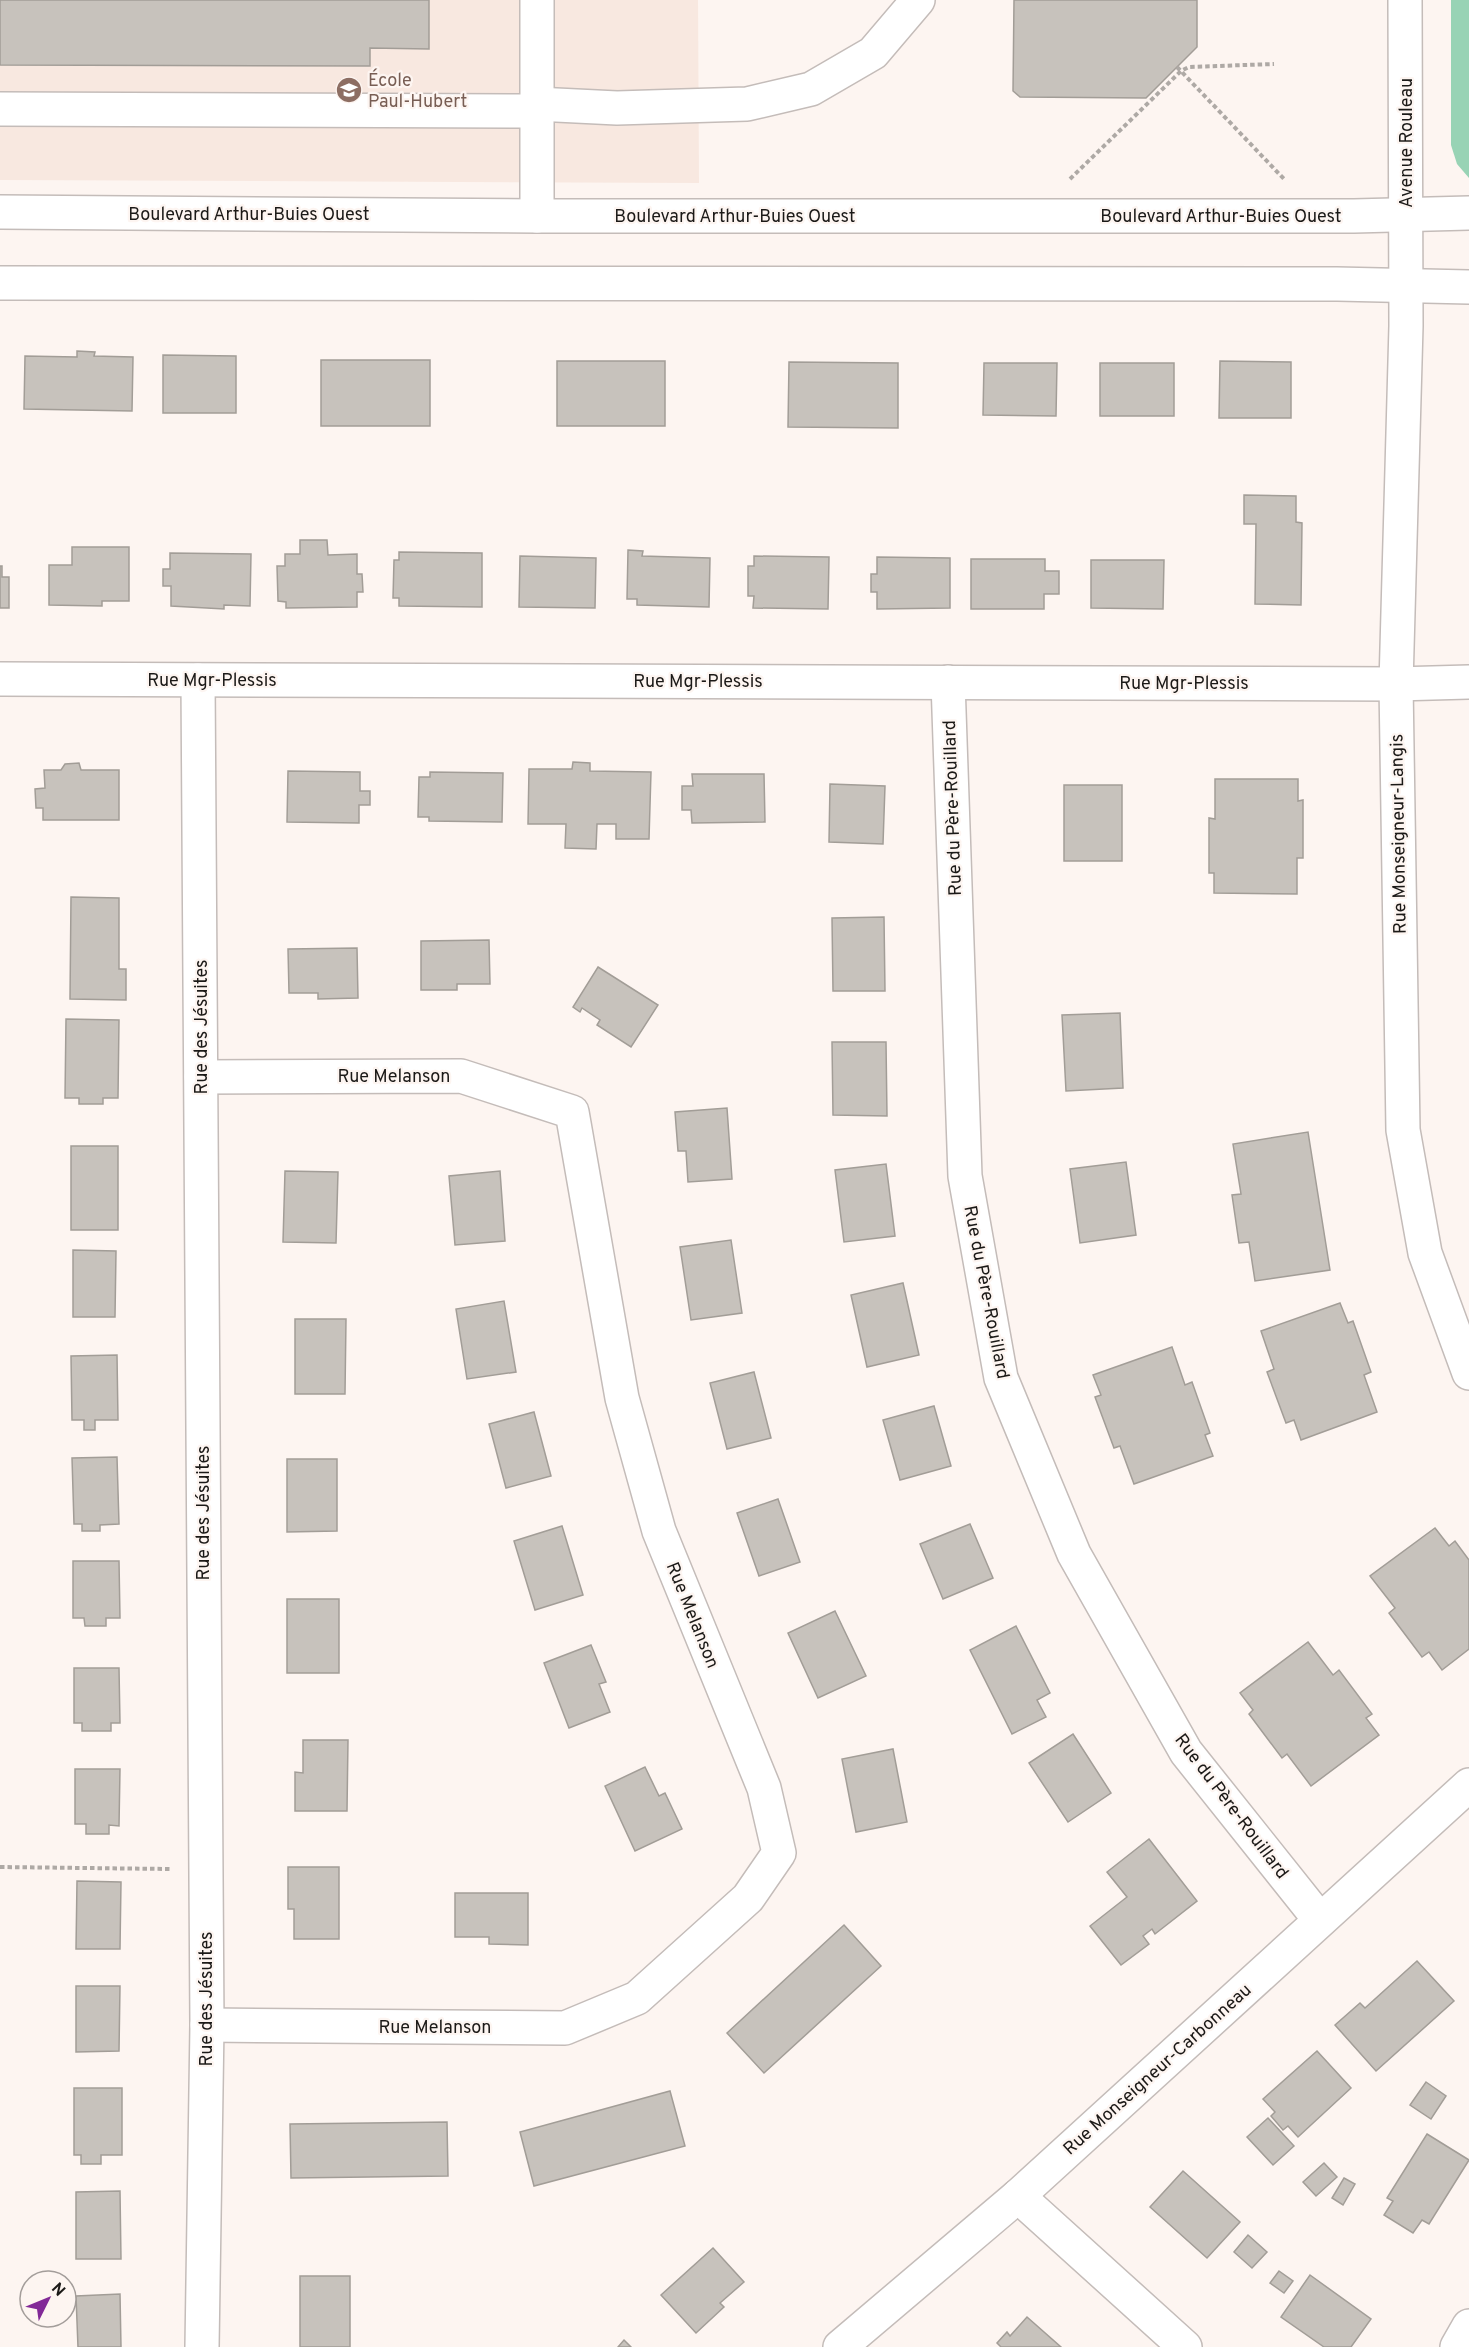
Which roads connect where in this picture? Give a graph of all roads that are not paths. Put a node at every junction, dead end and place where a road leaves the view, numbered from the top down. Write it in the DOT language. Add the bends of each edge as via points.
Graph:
graph roads {
  1 [pos="537,0"];
  2 [pos="918,0"];
  3 [pos="1405,0"];
  4 [pos="536,108"];
  5 [pos="0,109"];
  6 [pos="0,212"];
  7 [pos="1469,213"];
  8 [pos="1407,215"];
  9 [pos="537,216"];
  10 [pos="0,283"];
  11 [pos="1405,285"];
  12 [pos="1469,287"];
  13 [pos="0,679"];
  14 [pos="198,680"];
  15 [pos="948,682"];
  16 [pos="1469,682"];
  17 [pos="1396,684"];
  18 [pos="201,1077"];
  19 [pos="1469,1373"];
  20 [pos="1469,1785"];
  21 [pos="1320,1920"];
  22 [pos="207,2025"];
  23 [pos="1018,2196"];
  24 [pos="1469,2326"];
  25 [pos="202,2347"];
  26 [pos="840,2347"];
  27 [pos="1185,2347"];
  28 [pos="1457,2347"];
  1 -- 4 [label="street"];
  2 -- 4 [label="street" via="873,53 811,89 747,104"];
  3 -- 8 [label="street, Avenue Rouleau"];
  4 -- 5 [label="street"];
  4 -- 9 [label="street"];
  6 -- 9 [label="street, Boulevard Arthur-Buies Ouest"];
  7 -- 8 [label="street, Boulevard Arthur-Buies Ouest"];
  8 -- 9 [label="street, Boulevard Arthur-Buies Ouest"];
  8 -- 11 [label="street, Avenue Rouleau"];
  10 -- 11 [label="street"];
  11 -- 12 [label="street"];
  11 -- 17 [label="street, Rue Monseigneur-Langis"];
  13 -- 14 [label="street, Rue Mgr-Plessis"];
  14 -- 15 [label="street, Rue Mgr-Plessis"];
  14 -- 18 [label="street, Rue des Jésuites"];
  15 -- 17 [label="street, Rue Mgr-Plessis"];
  15 -- 21 [label="street, Rue du Père-Rouillard" via="965,1176 1001,1378 1074,1554 1186,1752"];
  16 -- 17 [label="street, Rue Mgr-Plessis"];
  17 -- 19 [label="street, Rue Monseigneur-Langis" via="1403,1130 1425,1253"];
  18 -- 22 [label="street, Rue des Jésuites"];
  18 -- 22 [label="street, Rue Melanson" via="461,1076 572,1112 622,1398 659,1532 764,1788 779,1853 748,1898 637,1998 565,2028"];
  20 -- 21 [label="street, Rue Monseigneur-Carbonneau"];
  21 -- 23 [label="street, Rue Monseigneur-Carbonneau"];
  22 -- 25 [label="street, Rue des Jésuites"];
  23 -- 26 [label="street, Rue Monseigneur-Carbonneau"];
  23 -- 27 [label="street"];
  24 -- 28 [label="street"];
}
